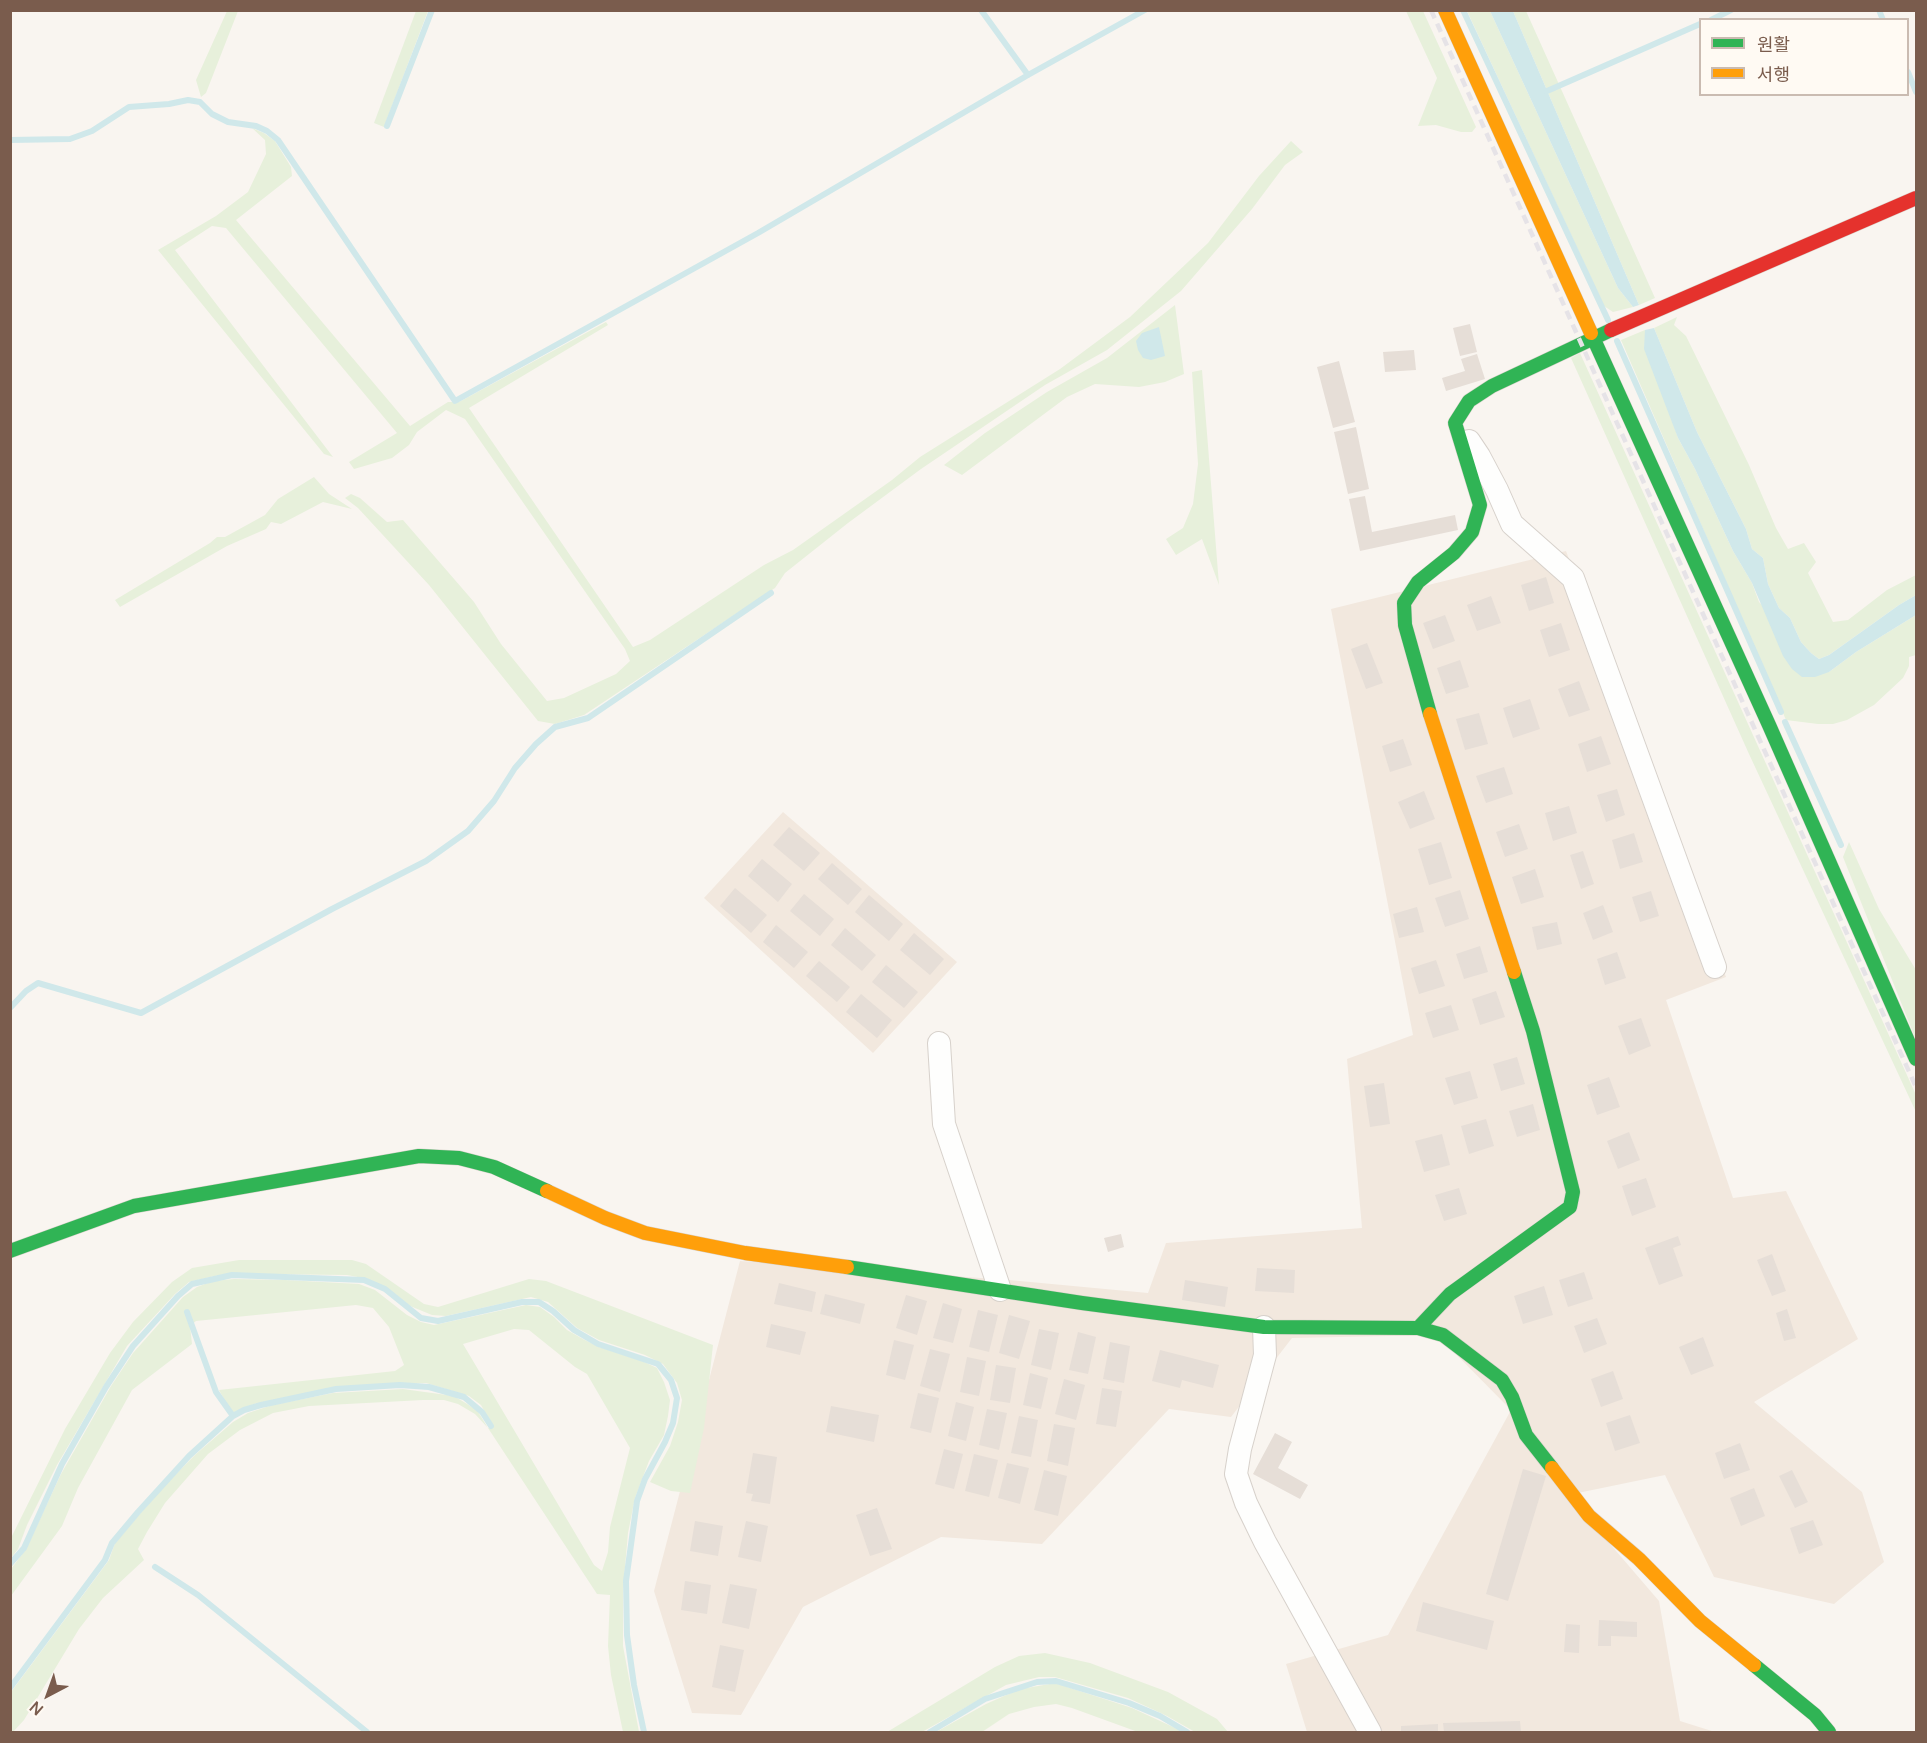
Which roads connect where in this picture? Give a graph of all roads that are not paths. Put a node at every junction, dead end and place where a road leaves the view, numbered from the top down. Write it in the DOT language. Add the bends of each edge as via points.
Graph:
graph roads {
  1 [pos="1445,10"];
  2 [pos="1917,198"];
  3 [pos="1594,338"];
  4 [pos="1455,423"];
  5 [pos="1715,967"];
  6 [pos="939,1043"];
  7 [pos="1917,1059"];
  8 [pos="10,1251"];
  9 [pos="1000,1290"];
  10 [pos="1264,1328"];
  11 [pos="1418,1328"];
  12 [pos="1370,1732"];
  13 [pos="1829,1732"];
  1 -- 3 [label="street"];
  2 -- 3 [label="street"];
  3 -- 4 [label="street" via="1492,386 1469,401"];
  3 -- 7 [label="street"];
  4 -- 5 [label="street" via="1479,456 1512,524 1573,578"];
  4 -- 11 [label="street" via="1480,505 1472,532 1454,553 1418,582 1404,603 1404,625 1435,733 1533,1031 1574,1192 1570,1207 1450,1294"];
  6 -- 9 [label="street" via="944,1124"];
  8 -- 9 [label="street" via="134,1206 420,1156 459,1158 494,1167 645,1233 745,1253"];
  9 -- 10 [label="street"];
  10 -- 11 [label="street"];
  10 -- 12 [label="street" via="1266,1355 1236,1474 1265,1542"];
  11 -- 13 [label="street" via="1443,1335 1502,1380 1526,1435 1589,1516 1639,1559 1700,1621 1815,1715"];
}
